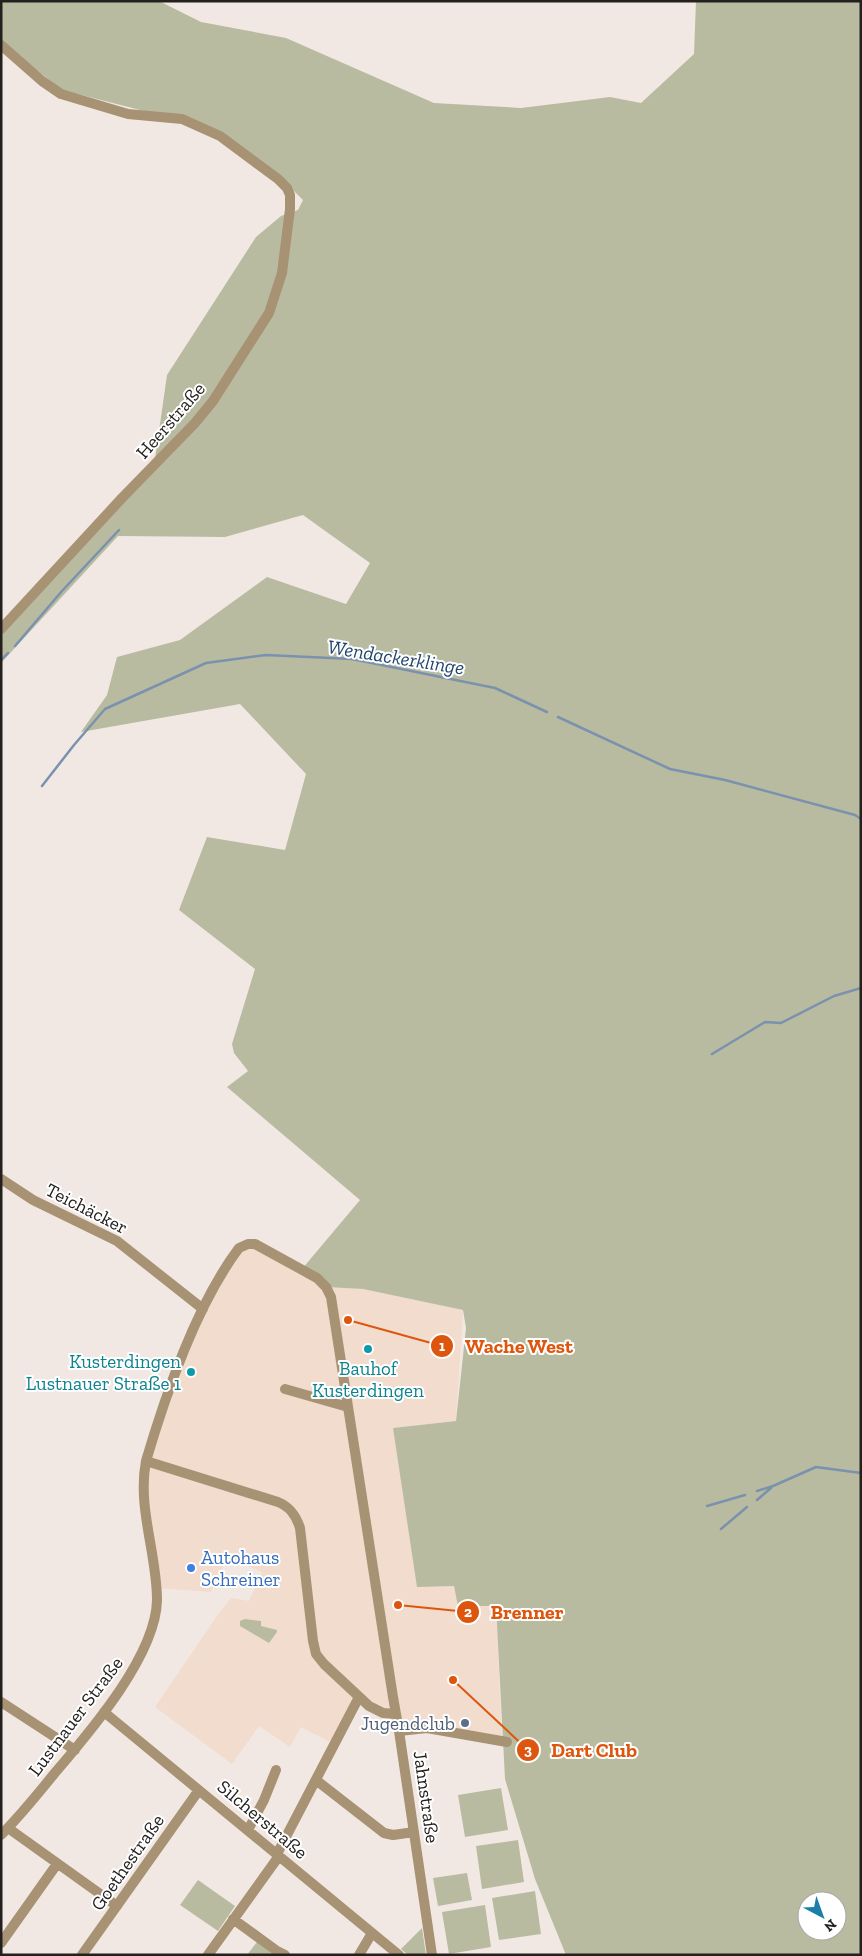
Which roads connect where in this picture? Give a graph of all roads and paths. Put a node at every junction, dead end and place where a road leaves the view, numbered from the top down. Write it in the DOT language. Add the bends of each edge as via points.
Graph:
graph roads {
  1 [pos="1,46"];
  2 [pos="1,629"];
  3 [pos="1,1179"];
  4 [pos="248,1244"];
  5 [pos="203,1308"];
  6 [pos="285,1389"];
  7 [pos="348,1407"];
  8 [pos="146,1461"];
  9 [pos="359,1697"];
  10 [pos="1,1702"];
  11 [pos="104,1712"];
  12 [pos="395,1714"];
  13 [pos="399,1731"];
  14 [pos="507,1742"];
  15 [pos="75,1750"];
  16 [pos="276,1770"];
  17 [pos="316,1780"];
  18 [pos="200,1790"];
  19 [pos="248,1830"];
  20 [pos="5,1831"];
  21 [pos="414,1832"];
  22 [pos="278,1855"];
  23 [pos="57,1864"];
  24 [pos="117,1906"];
  25 [pos="233,1919"];
  26 [pos="372,1933"];
  27 [pos="1,1943"];
  28 [pos="82,1955"];
  29 [pos="208,1955"];
  30 [pos="285,1955"];
  31 [pos="359,1955"];
  32 [pos="399,1955"];
  33 [pos="432,1955"];
  1 -- 2 [label="street, Heerstraße" via="62,94 128,114 182,119 220,136 278,179 290,195 282,273 269,313 213,401"];
  3 -- 5 [label="street, Teichäcker" via="38,1203 117,1241"];
  4 -- 5 [label="street, Lustnauer Straße" via="239,1248"];
  4 -- 7 [label="street, Jahnstraße" via="255,1244 282,1258 317,1278 326,1287 331,1297"];
  5 -- 8 [label="street, Lustnauer Straße"];
  6 -- 7 [label="street"];
  7 -- 12 [label="street, Jahnstraße"];
  8 -- 9 [label="street" via="278,1502 294,1514 300,1528 314,1648 324,1664"];
  8 -- 11 [label="street, Lustnauer Straße" via="143,1496 155,1579 156,1610 144,1650"];
  9 -- 12 [label="street" via="378,1712"];
  9 -- 17 [label="street"];
  10 -- 15 [label="street"];
  11 -- 15 [label="street, Lustnauer Straße"];
  11 -- 18 [label="street, Silcherstraße"];
  12 -- 13 [label="street, Jahnstraße"];
  13 -- 14 [label="street" via="427,1728"];
  13 -- 21 [label="street, Jahnstraße"];
  15 -- 20 [label="street, Lustnauer Straße"];
  16 -- 19 [label="street"];
  17 -- 21 [label="street" via="384,1834"];
  17 -- 22 [label="street"];
  18 -- 19 [label="street, Silcherstraße"];
  18 -- 24 [label="street, Goethestraße"];
  19 -- 22 [label="street, Silcherstraße"];
  20 -- 23 [label="street"];
  21 -- 33 [label="street, Jahnstraße"];
  22 -- 25 [label="street"];
  22 -- 26 [label="street, Silcherstraße"];
  23 -- 24 [label="street"];
  23 -- 27 [label="street"];
  24 -- 28 [label="street, Goethestraße"];
  25 -- 29 [label="street"];
  25 -- 30 [label="street"];
  26 -- 31 [label="street"];
  26 -- 32 [label="street, Silcherstraße"];
}
